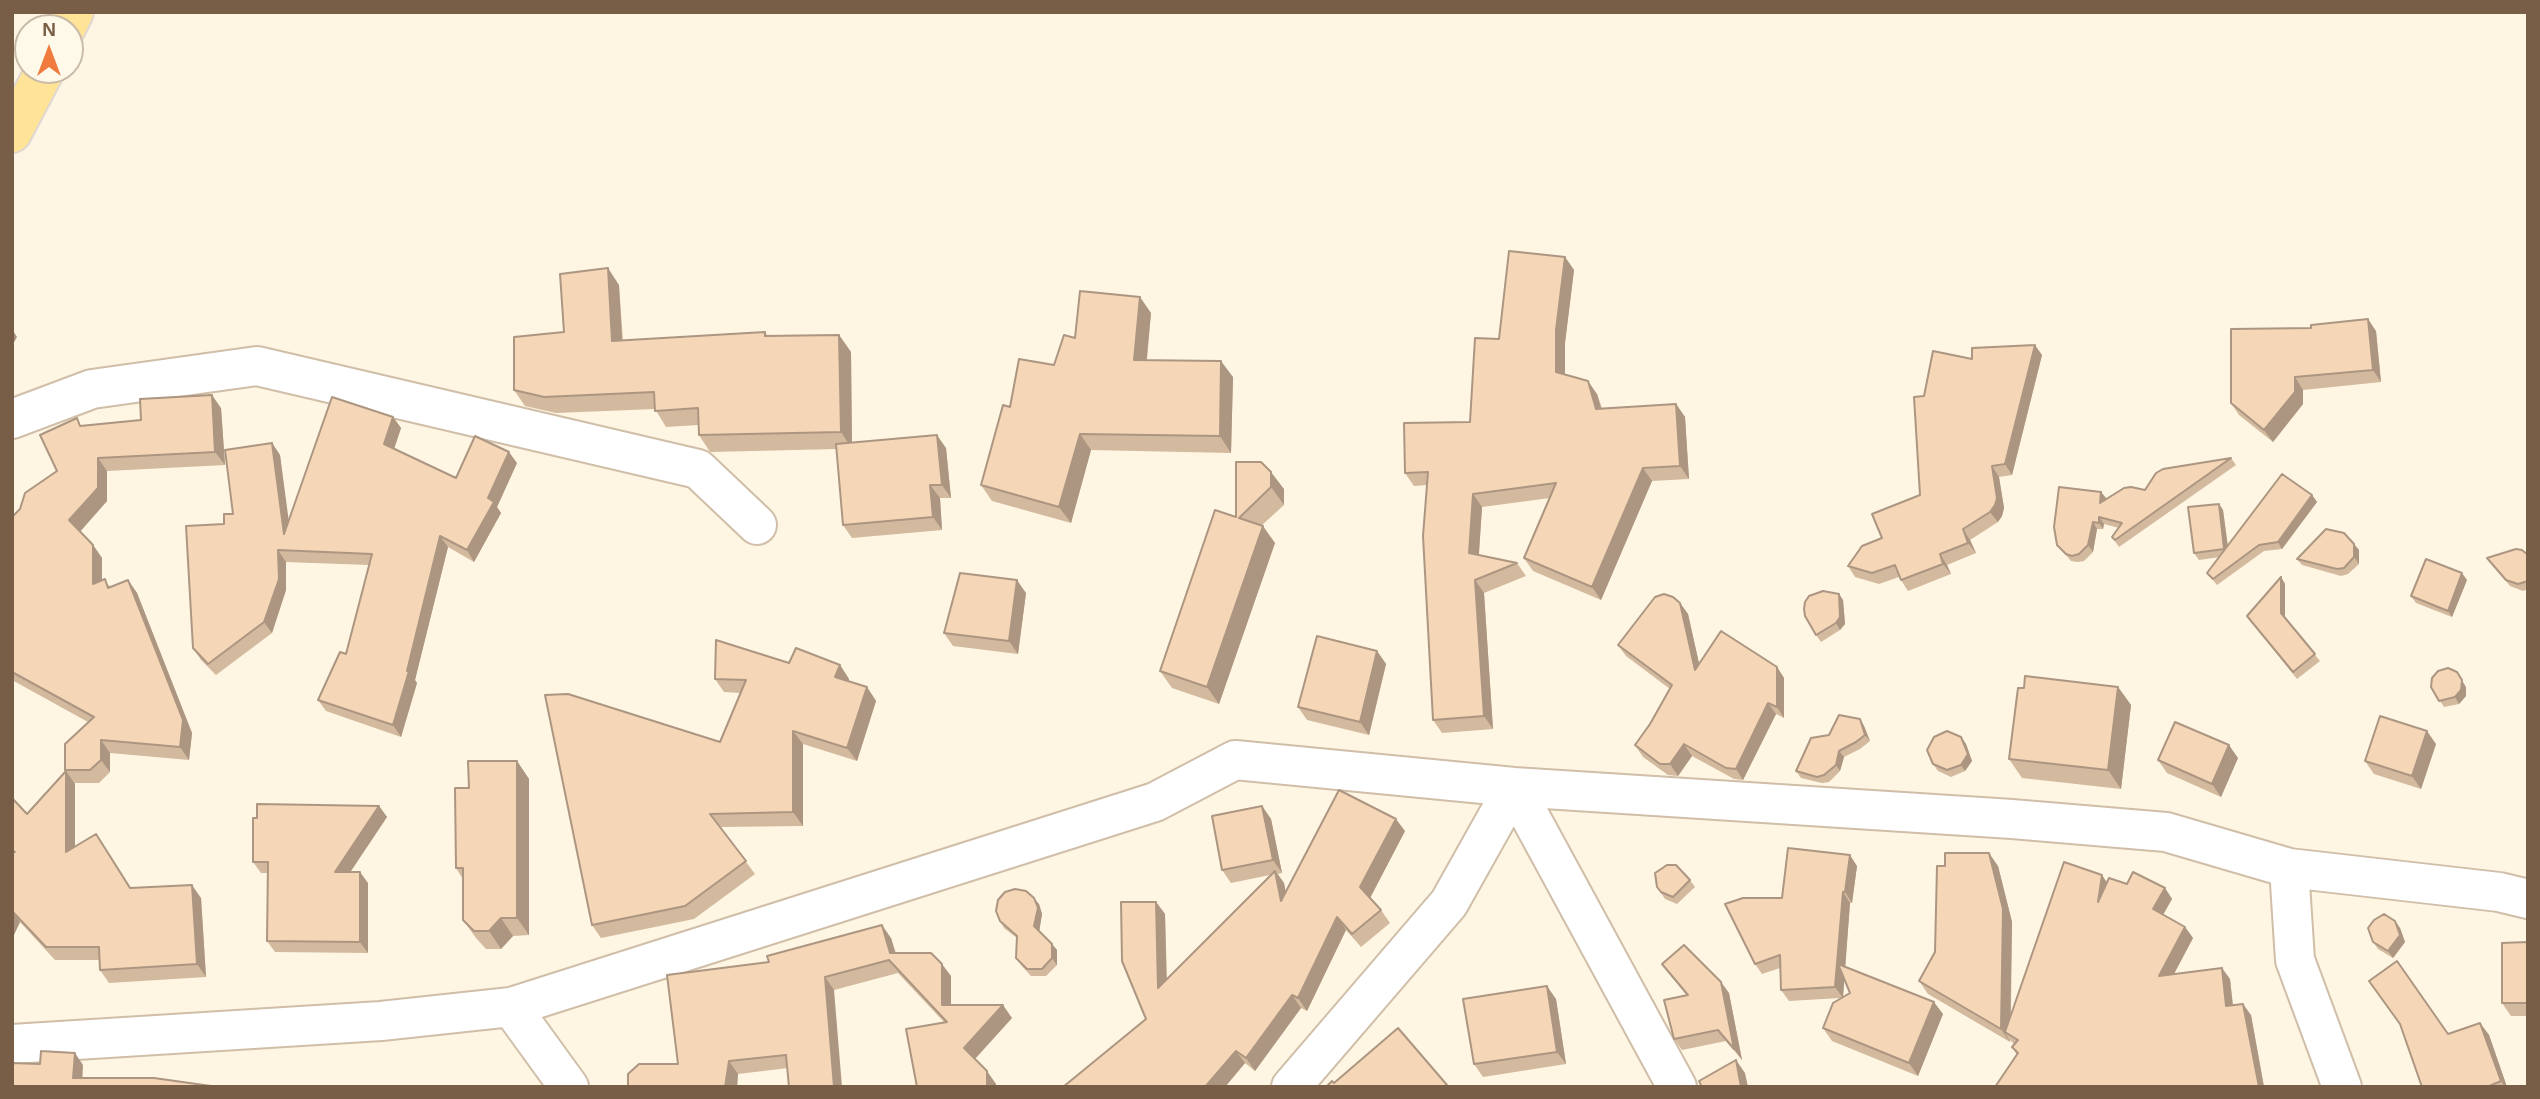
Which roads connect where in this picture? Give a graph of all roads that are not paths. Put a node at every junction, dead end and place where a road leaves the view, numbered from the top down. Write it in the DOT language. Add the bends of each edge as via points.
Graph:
graph roads {
  1 [pos="38,84"];
  2 [pos="12,133"];
  3 [pos="12,419"];
  4 [pos="757,526"];
  5 [pos="1514,787"];
  6 [pos="2289,868"];
  7 [pos="2528,900"];
  8 [pos="511,1007"];
  9 [pos="12,1044"];
  10 [pos="569,1087"];
  11 [pos="1291,1087"];
  12 [pos="1677,1087"];
  13 [pos="2342,1087"];
  1 -- 2 [label="main road"];
  3 -- 4 [label="street" via="92,389 257,366 698,469"];
  5 -- 6 [label="street" via="2166,832"];
  5 -- 8 [label="street" via="1235,760 1156,802"];
  5 -- 11 [label="street" via="1449,903"];
  5 -- 12 [label="street"];
  6 -- 7 [label="street" via="2499,892"];
  6 -- 13 [label="street" via="2295,960"];
  8 -- 9 [label="street" via="381,1021"];
  8 -- 10 [label="street"];
}
